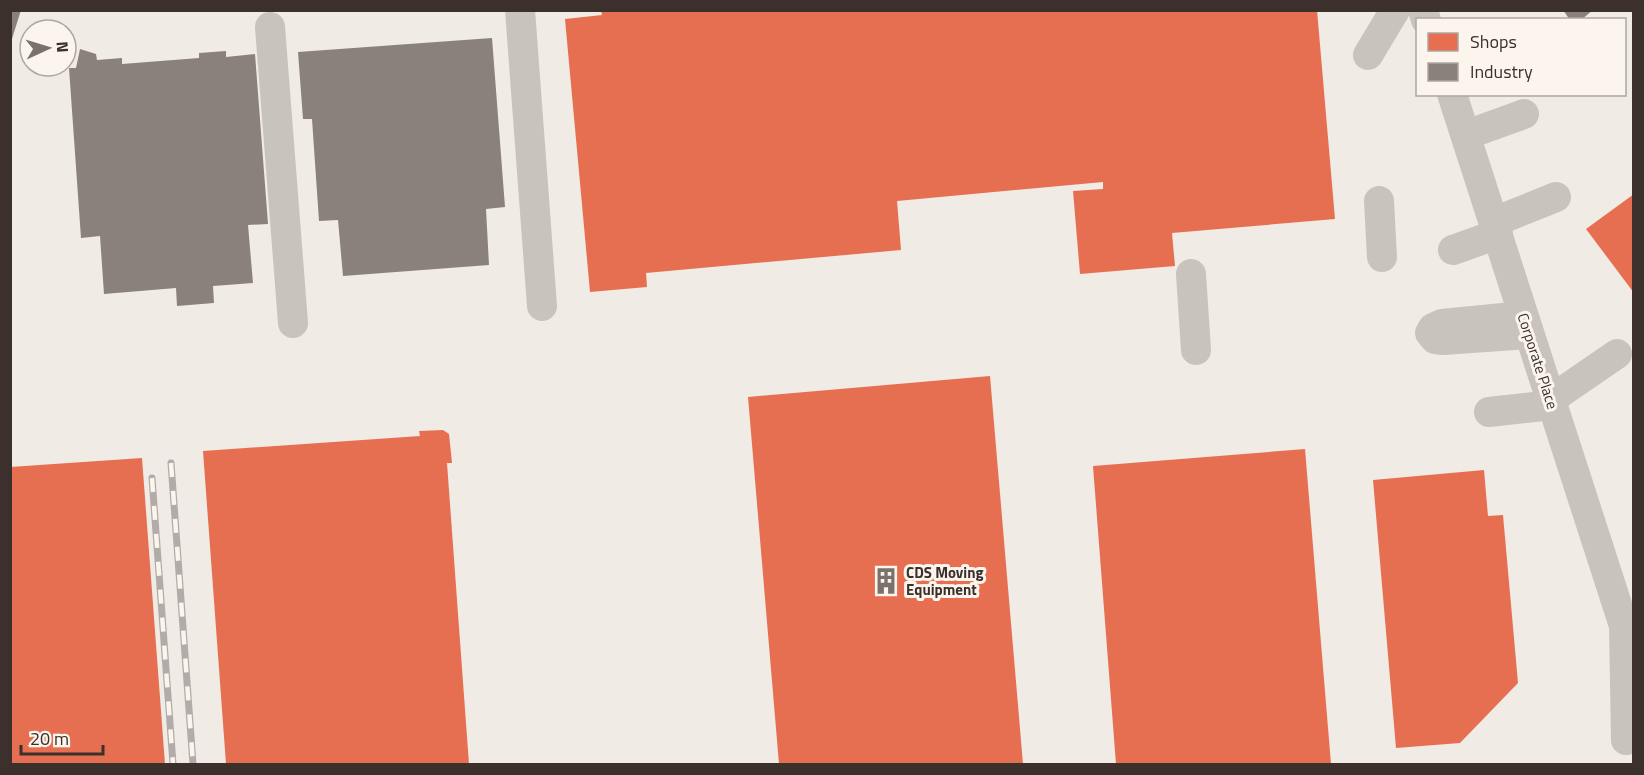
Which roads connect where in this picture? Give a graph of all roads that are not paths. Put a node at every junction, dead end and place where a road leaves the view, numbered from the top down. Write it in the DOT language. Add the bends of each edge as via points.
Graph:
graph roads {
  1 [pos="520,10"];
  2 [pos="1395,10"];
  3 [pos="270,27"];
  4 [pos="1368,55"];
  5 [pos="1453,96"];
  6 [pos="1524,114"];
  7 [pos="1466,135"];
  8 [pos="1556,197"];
  9 [pos="1379,201"];
  10 [pos="1496,228"];
  11 [pos="1452,249"];
  12 [pos="1382,257"];
  13 [pos="1191,274"];
  14 [pos="542,306"];
  15 [pos="293,323"];
  16 [pos="1196,350"];
  17 [pos="1617,354"];
  18 [pos="1551,402"];
  19 [pos="1490,412"];
  20 [pos="1630,623"];
  21 [pos="1626,740"];
  1 -- 14 [label="street"];
  2 -- 4 [label="street"];
  3 -- 15 [label="street"];
  5 -- 7 [label="street, Corporate Place"];
  6 -- 7 [label="street"];
  7 -- 10 [label="street, Corporate Place"];
  8 -- 10 [label="street"];
  9 -- 12 [label="street"];
  10 -- 11 [label="street"];
  10 -- 18 [label="street, Corporate Place"];
  13 -- 16 [label="street"];
  17 -- 18 [label="street"];
  18 -- 19 [label="street"];
  18 -- 20 [label="street, Corporate Place"];
  20 -- 21 [label="street, Corporate Place"];
}
